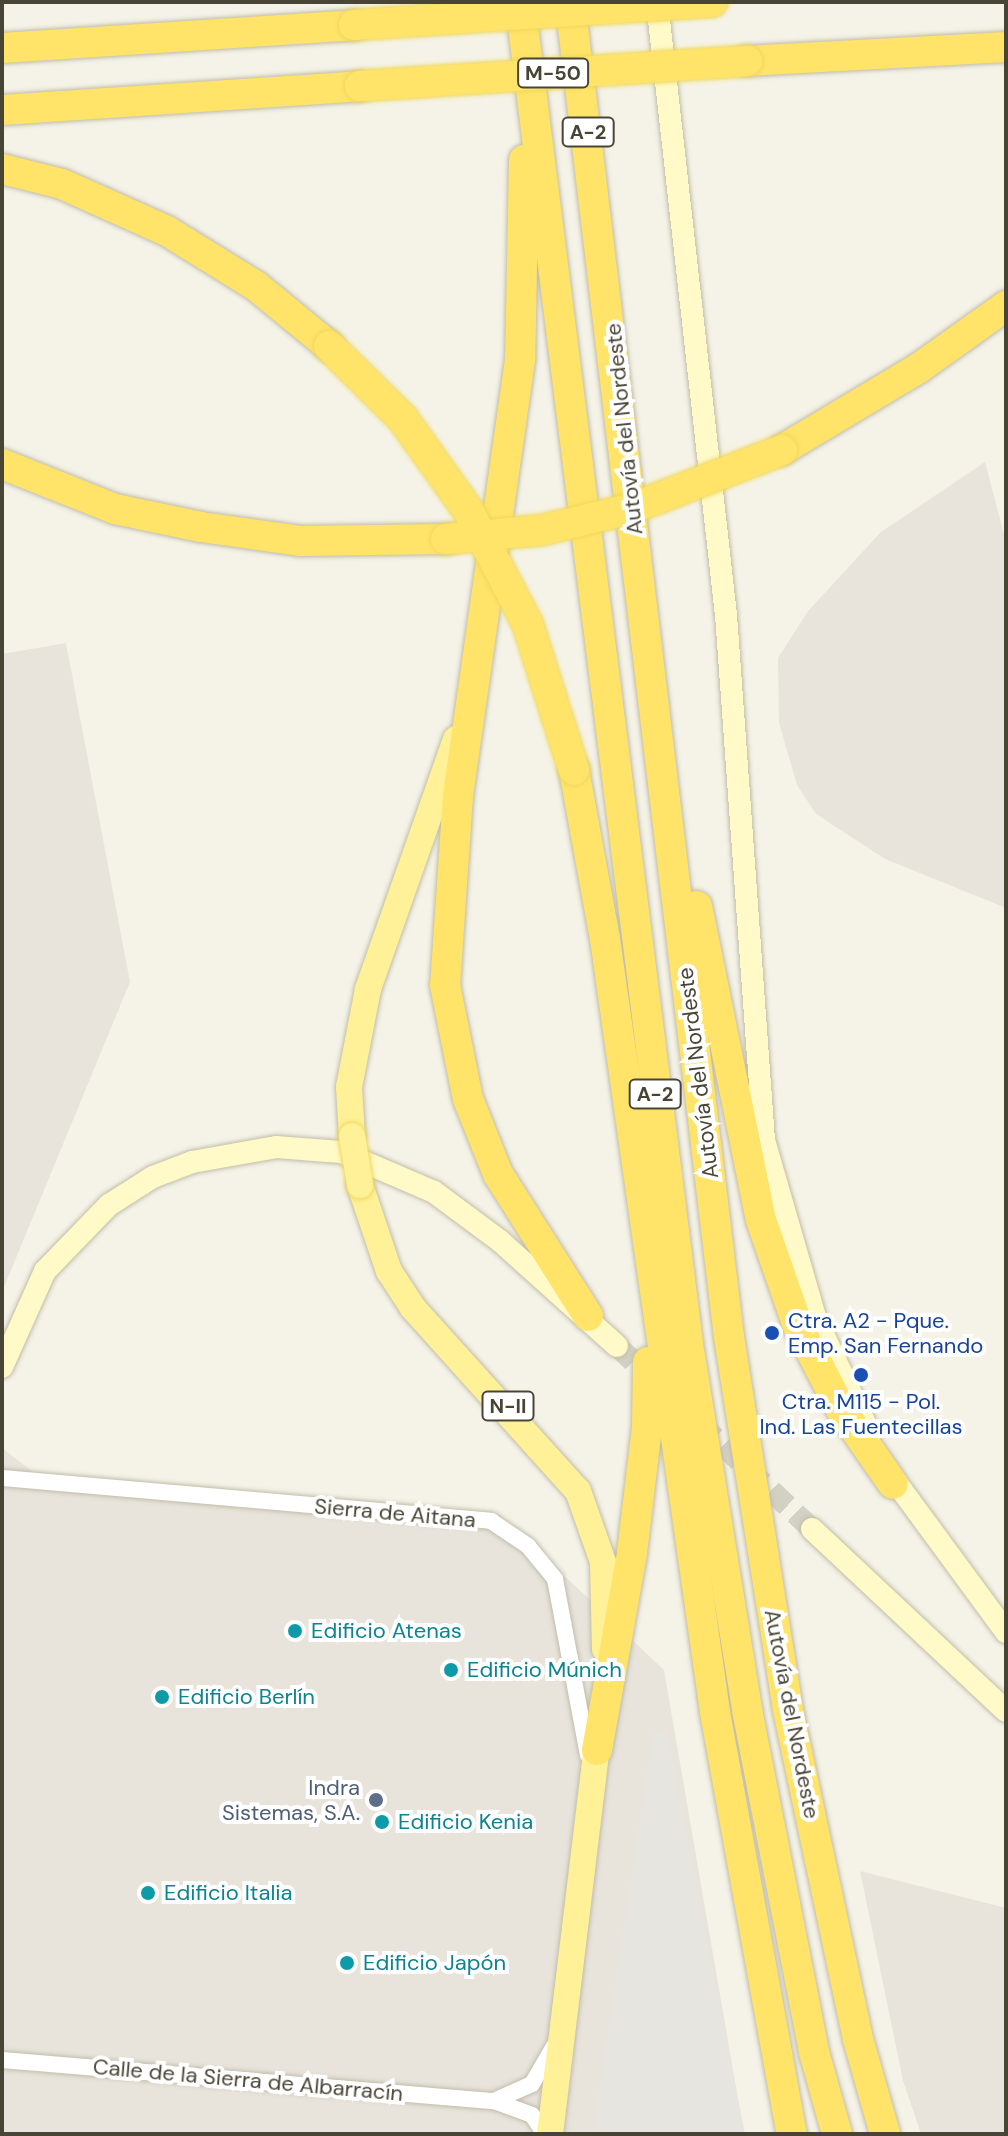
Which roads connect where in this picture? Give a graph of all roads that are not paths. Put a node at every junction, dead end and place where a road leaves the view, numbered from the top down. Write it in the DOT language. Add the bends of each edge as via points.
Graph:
graph roads {
  1 [pos="520,2"];
  2 [pos="570,2"];
  3 [pos="593,2"];
  4 [pos="657,2"];
  5 [pos="712,2"];
  6 [pos="526,46"];
  7 [pos="1006,47"];
  8 [pos="2,48"];
  9 [pos="2,110"];
  10 [pos="2,169"];
  11 [pos="606,263"];
  12 [pos="1006,306"];
  13 [pos="2,464"];
  14 [pos="650,666"];
  15 [pos="471,689"];
  16 [pos="627,1117"];
  17 [pos="588,1316"];
  18 [pos="617,1346"];
  19 [pos="2,1367"];
  20 [pos="2,1478"];
  21 [pos="893,1484"];
  22 [pos="812,1529"];
  23 [pos="1006,1632"];
  24 [pos="1006,1711"];
  25 [pos="597,1750"];
  26 [pos="594,1786"];
  27 [pos="567,2017"];
  28 [pos="2,2060"];
  29 [pos="494,2101"];
  30 [pos="548,2134"];
  31 [pos="792,2134"];
  32 [pos="837,2134"];
  33 [pos="885,2134"];
  1 -- 6 [label="highway, Autovía del Nordeste / A-2"];
  2 -- 11 [label="highway, Autovía del Nordeste / A-2"];
  3 -- 11 [label="highway"];
  4 -- 21 [label="main road" via="726,615 764,1140 815,1317"];
  5 -- 8 [label="highway, bridge"];
  6 -- 15 [label="highway" via="520,360"];
  6 -- 32 [label="highway, Autovía del Nordeste / A-2" via="688,1344 747,1710 814,2052"];
  7 -- 9 [label="highway, M-50, bridge"];
  10 -- 16 [label="highway, bridge" via="62,184 167,231 256,286 329,346 403,419 468,510 528,625 574,770"];
  11 -- 14 [label="highway, Autovía del Nordeste / A-2"];
  12 -- 13 [label="highway, bridge" via="919,368 782,450 630,509 542,530 446,539 300,541 115,509"];
  14 -- 21 [label="highway" via="761,1220 798,1326 841,1409"];
  14 -- 33 [label="highway, Autovía del Nordeste / A-2" via="729,1337 787,1705 858,2039"];
  15 -- 17 [label="highway" via="448,887 445,985 468,1099 498,1174"];
  15 -- 25 [label="main road, N-II, bridge" via="368,989 349,1087 352,1136 360,1185 397,1283 556,1460 594,1527 606,1591"];
  16 -- 25 [label="highway" via="648,1339 647,1428 617,1662"];
  16 -- 31 [label="highway" via="715,1712"];
  17 -- 18 [label="main road"];
  17 -- 19 [label="main road" via="468,1214 409,1178 341,1152 276,1147 192,1162 153,1177 109,1205 45,1271"];
  20 -- 26 [label="street, Sierra de Aitana" via="491,1521 528,1546 563,1596"];
  21 -- 23 [label="main road"];
  22 -- 24 [label="main road"];
  25 -- 26 [label="main road, N-II"];
  26 -- 27 [label="main road, N-II"];
  27 -- 29 [label="street, Calle de la Sierra de Albarracín" via="532,2084"];
  27 -- 30 [label="main road, N-II"];
  28 -- 29 [label="street, Calle de la Sierra de Albarracín"];
  29 -- 30 [label="street, Calle de la Sierra de Albarracín" via="532,2115"];
}
